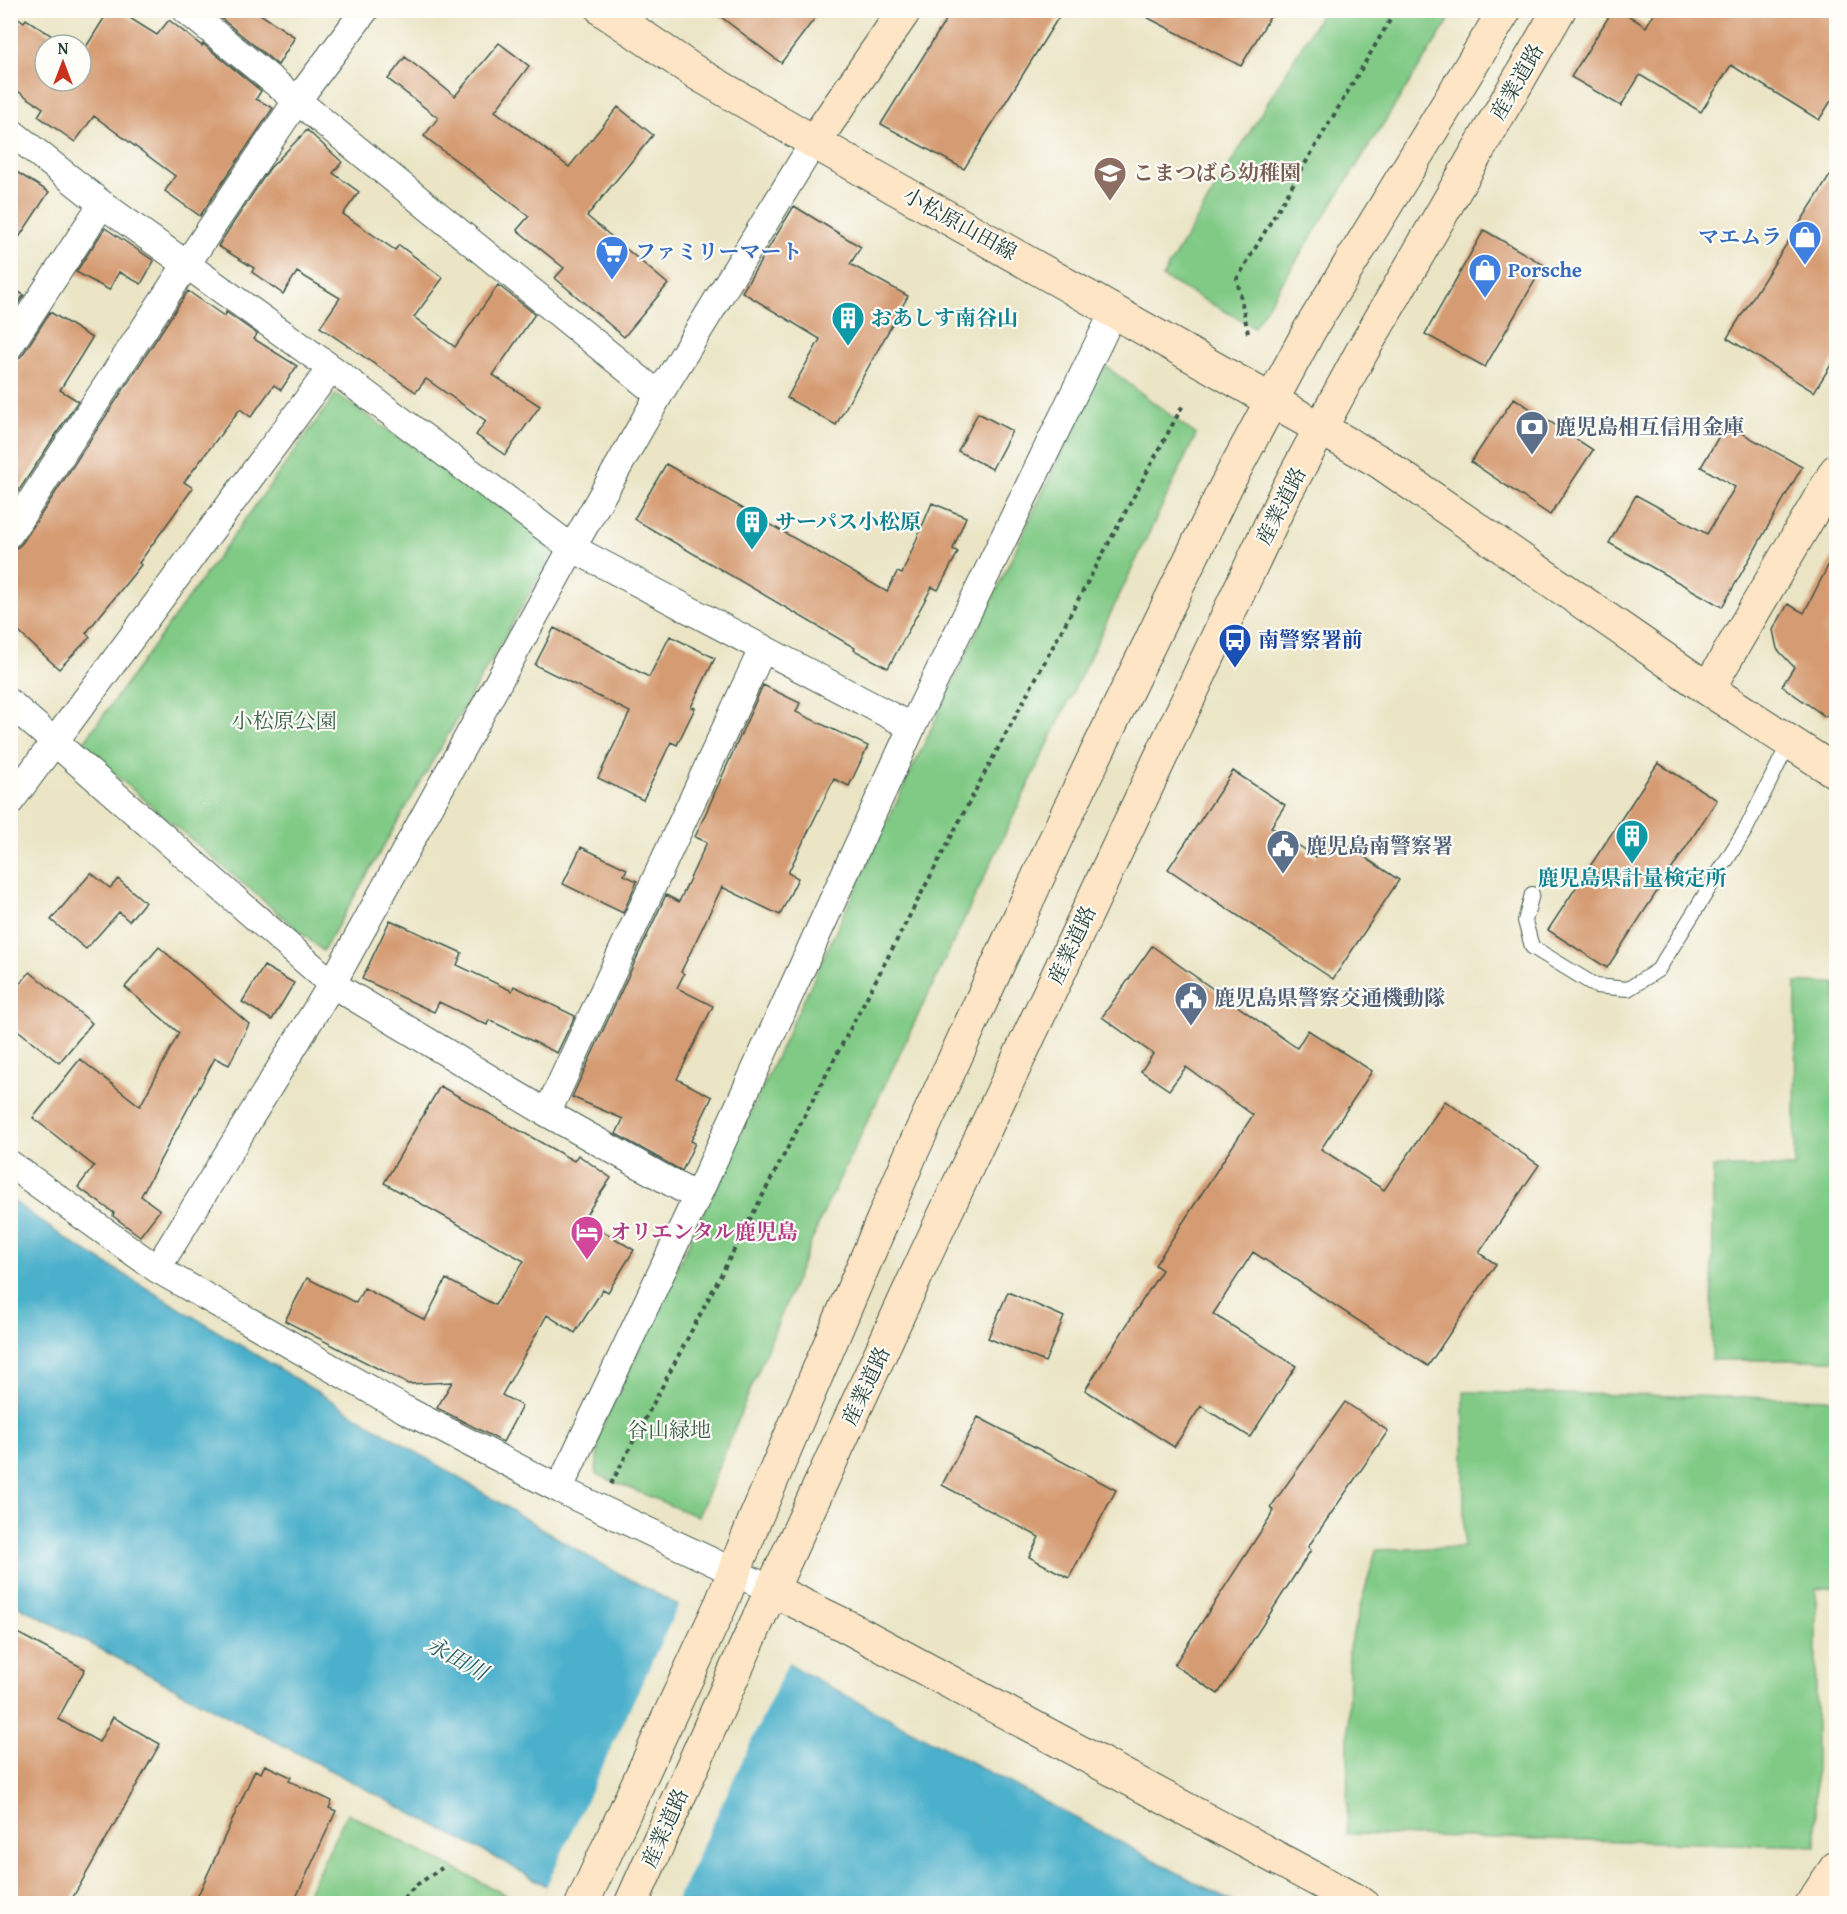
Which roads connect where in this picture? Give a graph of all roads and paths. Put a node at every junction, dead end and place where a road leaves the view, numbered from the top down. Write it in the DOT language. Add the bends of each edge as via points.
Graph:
graph roads {
  1 [pos="186,10"];
  2 [pos="603,10"];
  3 [pos="904,10"];
  4 [pos="1396,10"];
  5 [pos="1505,10"];
  6 [pos="1559,10"];
  7 [pos="359,13"];
  8 [pos="296,102"];
  9 [pos="814,142"];
  10 [pos="14,144"];
  11 [pos="102,204"];
  12 [pos="186,265"];
  13 [pos="1114,311"];
  14 [pos="1248,333"];
  15 [pos="10,345"];
  16 [pos="331,368"];
  17 [pos="659,394"];
  18 [pos="1271,402"];
  19 [pos="1184,405"];
  20 [pos="1321,429"];
  21 [pos="1836,471"];
  22 [pos="10,533"];
  23 [pos="572,548"];
  24 [pos="763,648"];
  25 [pos="1708,689"];
  26 [pos="10,703"];
  27 [pos="912,727"];
  28 [pos="1790,741"];
  29 [pos="55,742"];
  30 [pos="1836,772"];
  31 [pos="10,802"];
  32 [pos="1532,894"];
  33 [pos="332,984"];
  34 [pos="547,1113"];
  35 [pos="10,1164"];
  36 [pos="697,1197"];
  37 [pos="157,1269"];
  38 [pos="610,1485"];
  39 [pos="559,1489"];
  40 [pos="734,1572"];
  41 [pos="772,1590"];
  42 [pos="442,1868"];
  43 [pos="1836,1868"];
  44 [pos="397,1904"];
  45 [pos="582,1904"];
  46 [pos="631,1904"];
  47 [pos="1362,1904"];
  48 [pos="1812,1904"];
  1 -- 8 [label="street"];
  2 -- 9 [label="main road, 小松原山田線" via="698,74"];
  3 -- 9 [label="main road"];
  4 -- 14 [label="path" via="1237,279"];
  5 -- 18 [label="main road, 産業道路" via="1309,331"];
  6 -- 20 [label="main road, 産業道路"];
  7 -- 8 [label="street"];
  8 -- 12 [label="street"];
  8 -- 17 [label="street"];
  9 -- 13 [label="main road, 小松原山田線"];
  9 -- 17 [label="street"];
  10 -- 11 [label="street"];
  11 -- 12 [label="street"];
  11 -- 15 [label="street"];
  12 -- 16 [label="street"];
  12 -- 22 [label="street"];
  13 -- 18 [label="main road, 小松原山田線"];
  13 -- 27 [label="street"];
  16 -- 23 [label="street"];
  16 -- 29 [label="street"];
  17 -- 23 [label="street"];
  18 -- 20 [label="main road, 小松原山田線"];
  18 -- 40 [label="main road, 産業道路" via="1235,468 1062,825 911,1154"];
  19 -- 38 [label="path" via="981,780"];
  20 -- 25 [label="main road, 小松原山田線" via="1380,462"];
  20 -- 41 [label="main road, 産業道路" via="1284,496"];
  21 -- 25 [label="main road"];
  23 -- 24 [label="street"];
  23 -- 33 [label="street"];
  24 -- 27 [label="street"];
  24 -- 34 [label="street"];
  25 -- 28 [label="main road, 小松原山田線"];
  26 -- 29 [label="street"];
  27 -- 36 [label="street"];
  28 -- 30 [label="main road, 小松原山田線"];
  28 -- 32 [label="lane" via="1746,829 1658,970 1628,989 1596,986 1532,947 1526,921"];
  29 -- 31 [label="street"];
  29 -- 33 [label="street"];
  33 -- 34 [label="street"];
  33 -- 37 [label="street"];
  34 -- 36 [label="street"];
  35 -- 37 [label="street"];
  36 -- 39 [label="street"];
  37 -- 39 [label="street" via="404,1409"];
  39 -- 40 [label="street"];
  40 -- 41 [label="street"];
  40 -- 45 [label="main road, 産業道路"];
  41 -- 46 [label="main road, 産業道路"];
  41 -- 47 [label="main road"];
  42 -- 44 [label="path"];
  43 -- 48 [label="main road"];
}
